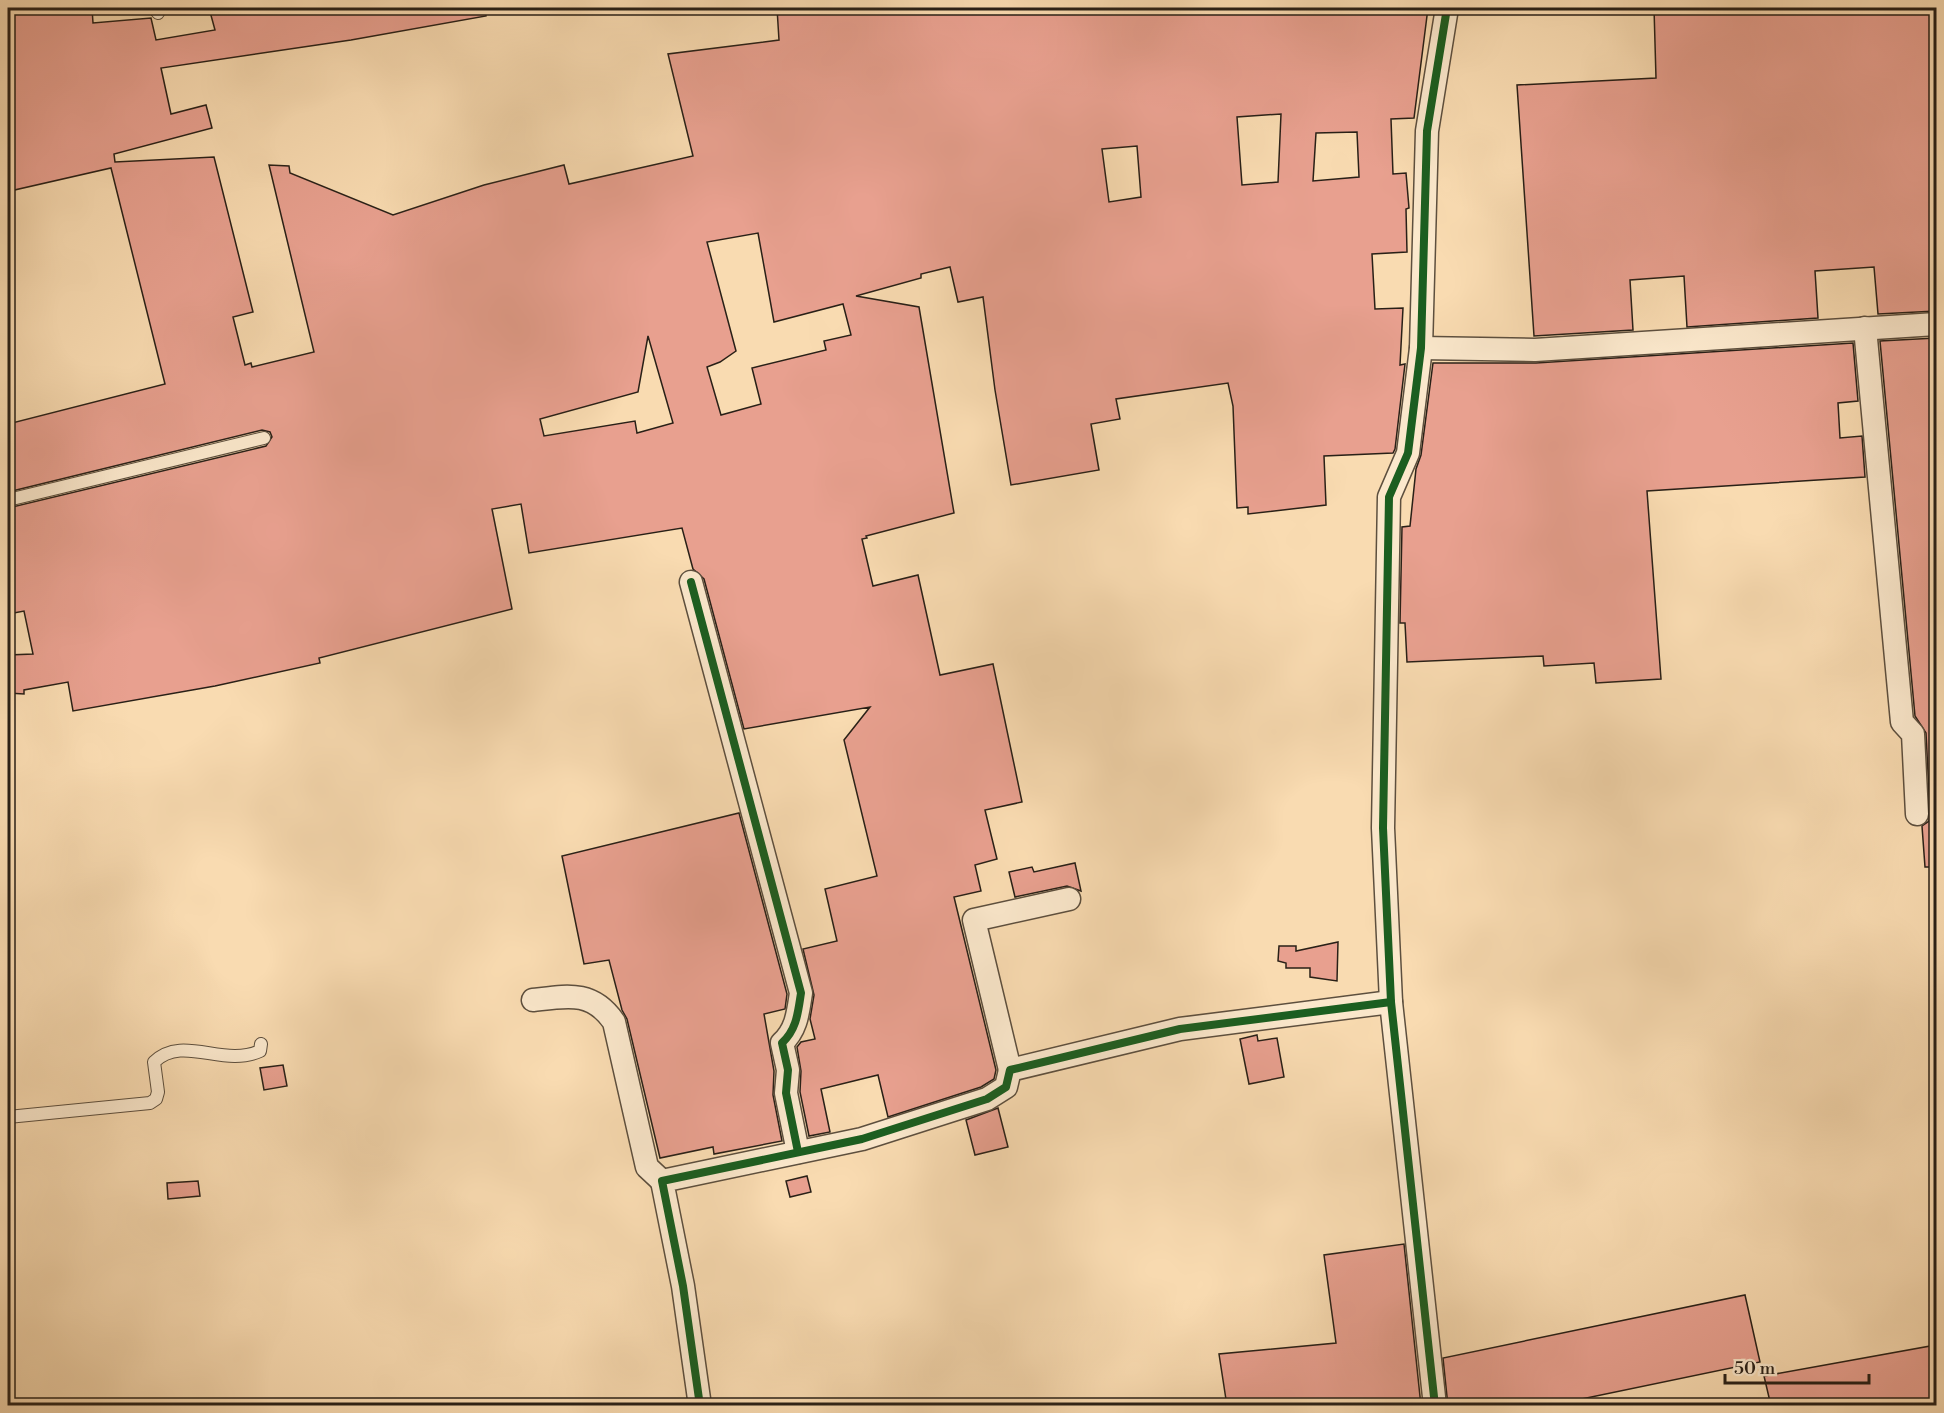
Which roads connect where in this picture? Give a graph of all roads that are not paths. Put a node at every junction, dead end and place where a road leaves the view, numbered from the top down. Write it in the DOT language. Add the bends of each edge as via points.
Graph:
graph roads {
  1 [pos="1447,8"];
  2 [pos="1936,324"];
  3 [pos="1865,328"];
  4 [pos="1421,348"];
  5 [pos="264,438"];
  6 [pos="8,500"];
  7 [pos="691,582"];
  8 [pos="1917,814"];
  9 [pos="1069,900"];
  10 [pos="533,1000"];
  11 [pos="1391,1002"];
  12 [pos="261,1044"];
  13 [pos="1010,1070"];
  14 [pos="8,1117"];
  15 [pos="798,1152"];
  16 [pos="662,1181"];
  17 [pos="700,1406"];
  18 [pos="1435,1406"];
  1 -- 4 [label="street" via="1427,131"];
  2 -- 3 [label="street"];
  3 -- 4 [label="street" via="1535,350"];
  3 -- 8 [label="street" via="1902,723 1913,734"];
  4 -- 11 [label="street" via="1408,453 1389,497 1383,828"];
  5 -- 6 [label="lane"];
  7 -- 15 [label="street" via="801,993 798,1016 791,1034 782,1042 788,1070 786,1093"];
  9 -- 13 [label="street" via="974,920"];
  10 -- 16 [label="street" via="568,996 590,1000 605,1009 614,1022 647,1167"];
  11 -- 13 [label="street" via="1180,1029"];
  11 -- 18 [label="street"];
  12 -- 14 [label="lane" via="260,1051 248,1057 225,1058 191,1048 160,1056 154,1062 158,1092 150,1102"];
  13 -- 15 [label="street" via="1006,1087 987,1099 862,1139"];
  15 -- 16 [label="street"];
  16 -- 17 [label="street"];
}
